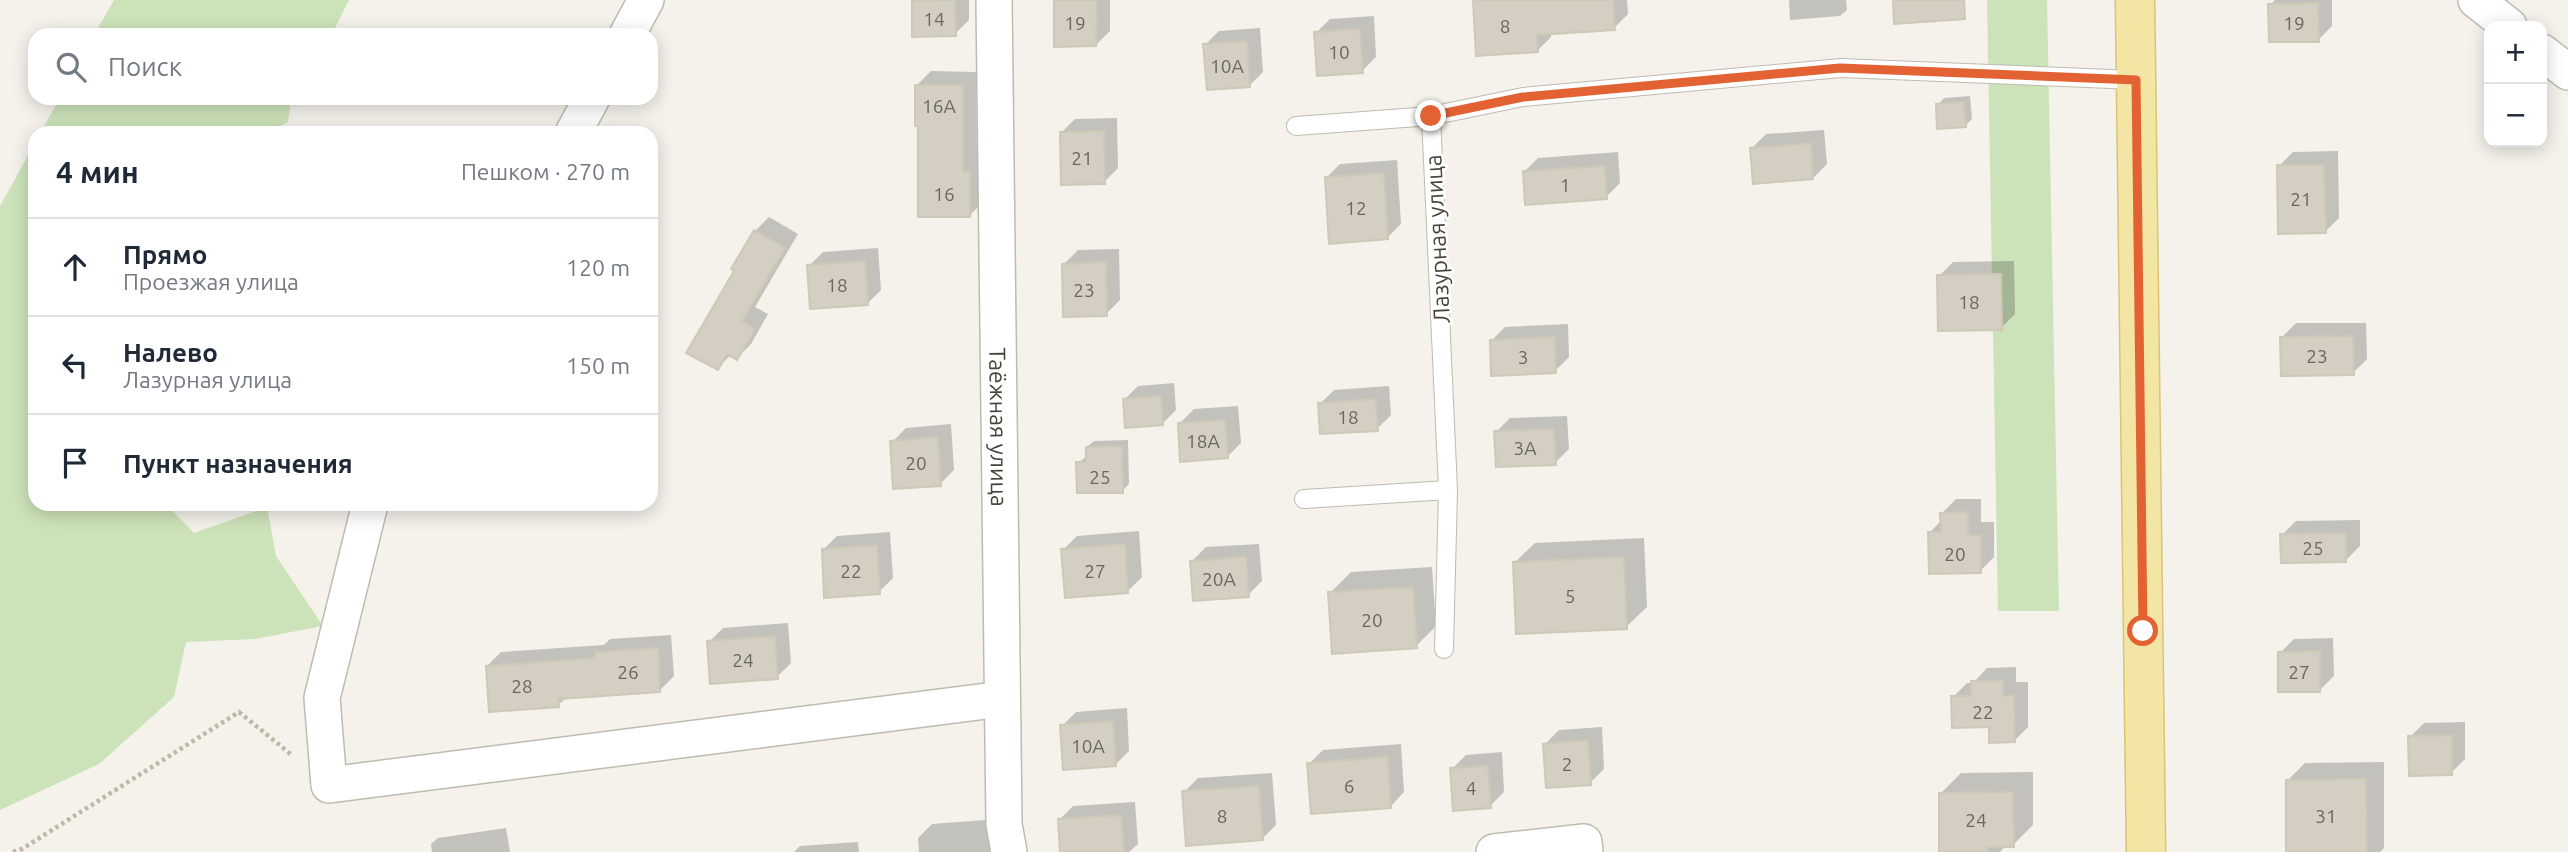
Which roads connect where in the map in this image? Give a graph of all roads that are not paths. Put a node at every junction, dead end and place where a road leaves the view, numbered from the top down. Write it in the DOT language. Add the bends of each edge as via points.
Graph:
graph roads {
  1 [pos="646,0"];
  2 [pos="994,0"];
  3 [pos="2135,0"];
  4 [pos="2476,0"];
  5 [pos="2503,21"];
  6 [pos="631,28"];
  7 [pos="2547,56"];
  8 [pos="2568,72"];
  9 [pos="2136,80"];
  10 [pos="588,105"];
  11 [pos="1431,116"];
  12 [pos="577,126"];
  13 [pos="1296,127"];
  14 [pos="1448,489"];
  15 [pos="1304,499"];
  16 [pos="367,511"];
  17 [pos="1444,649"];
  18 [pos="1002,699"];
  19 [pos="1585,847"];
  20 [pos="1009,852"];
  21 [pos="1494,852"];
  22 [pos="2146,852"];
  1 -- 6 [label="street"];
  2 -- 18 [label="street, Таёжная улица"];
  3 -- 9 [label="main road"];
  4 -- 5 [label="street"];
  7 -- 8 [label="street"];
  9 -- 11 [label="lane" via="1840,68 1523,97"];
  9 -- 22 [label="main road"];
  10 -- 12 [label="street"];
  11 -- 13 [label="lane"];
  11 -- 14 [label="lane, Лазурная улица"];
  14 -- 15 [label="lane"];
  14 -- 17 [label="lane, Лазурная улица"];
  16 -- 18 [label="street" via="322,698 329,785"];
  18 -- 20 [label="street, Таёжная улица" via="1004,824"];
  19 -- 21 [label="street"];
}
